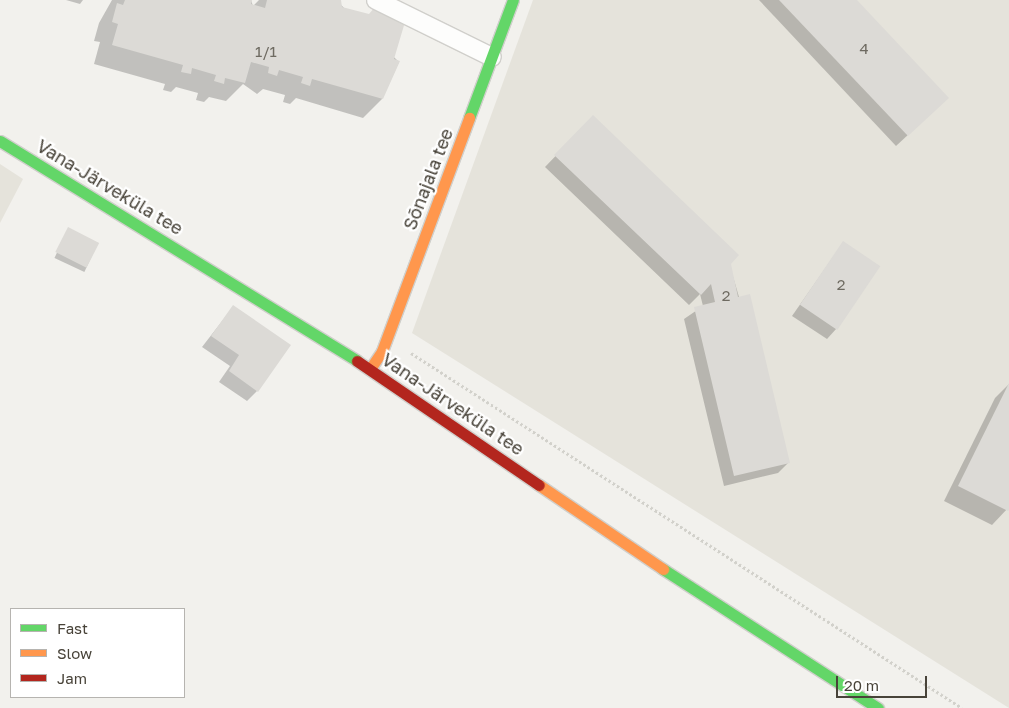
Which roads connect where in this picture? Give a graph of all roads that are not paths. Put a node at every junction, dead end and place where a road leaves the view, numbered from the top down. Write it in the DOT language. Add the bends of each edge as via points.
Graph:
graph roads {
  1 [pos="376,0"];
  2 [pos="513,0"];
  3 [pos="492,57"];
  4 [pos="0,141"];
  5 [pos="370,369"];
  6 [pos="878,708"];
  1 -- 3 [label="lane"];
  2 -- 3 [label="street, Sõnajala tee"];
  3 -- 5 [label="street, Sõnajala tee" via="386,340"];
  4 -- 5 [label="street, Vana-Järveküla tee"];
  5 -- 6 [label="street, Vana-Järveküla tee" via="651,561"];
}
